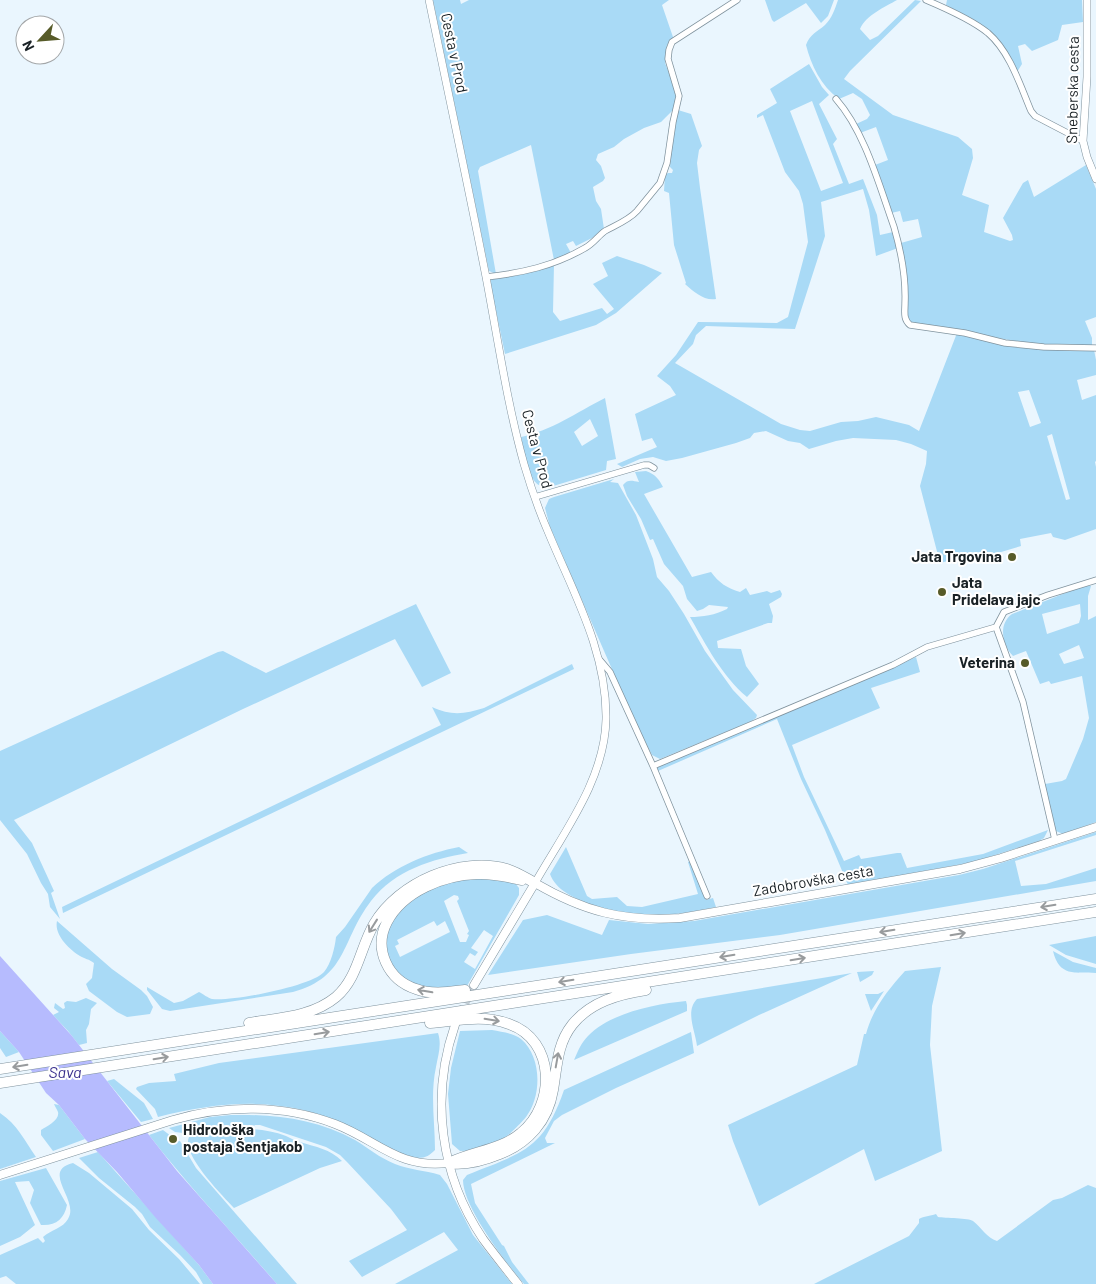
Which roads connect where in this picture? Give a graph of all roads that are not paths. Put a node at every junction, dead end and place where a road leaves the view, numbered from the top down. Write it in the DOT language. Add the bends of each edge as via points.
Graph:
graph roads {
  1 [pos="429,0"];
  2 [pos="737,0"];
  3 [pos="926,0"];
  4 [pos="1087,0"];
  5 [pos="836,99"];
  6 [pos="1083,141"];
  7 [pos="1096,178"];
  8 [pos="486,276"];
  9 [pos="1096,348"];
  10 [pos="654,468"];
  11 [pos="535,497"];
  12 [pos="1096,580"];
  13 [pos="996,627"];
  14 [pos="599,659"];
  15 [pos="652,766"];
  16 [pos="1096,827"];
  17 [pos="1055,840"];
  18 [pos="535,883"];
  19 [pos="707,896"];
  20 [pos="1096,898"];
  21 [pos="1096,912"];
  22 [pos="680,978"];
  23 [pos="474,985"];
  24 [pos="491,993"];
  25 [pos="409,1020"];
  26 [pos="455,1024"];
  27 [pos="201,1038"];
  28 [pos="0,1069"];
  29 [pos="0,1083"];
  30 [pos="448,1163"];
  31 [pos="0,1175"];
  32 [pos="518,1284"];
  1 -- 8 [label="street, Cesta v Prod"];
  2 -- 8 [label="street" via="672,42 668,50 679,96 667,163 660,183 638,211 602,232 587,248 547,266 517,274"];
  3 -- 6 [label="street" via="987,33 1009,62 1035,116"];
  4 -- 6 [label="street, Sneberska cesta"];
  5 -- 9 [label="street" via="858,132 894,227 902,264 905,317 910,325 1005,343"];
  6 -- 7 [label="street, Sneberska cesta"];
  8 -- 11 [label="street, Cesta v Prod" via="508,394"];
  10 -- 11 [label="street" via="644,465"];
  11 -- 14 [label="street, Cesta v Prod" via="586,617"];
  12 -- 13 [label="street" via="1004,612"];
  13 -- 15 [label="street" via="927,647 894,665"];
  13 -- 17 [label="street" via="1023,702"];
  14 -- 15 [label="street" via="610,672"];
  14 -- 18 [label="street, Cesta v Prod" via="605,687 606,716 599,764 590,787"];
  15 -- 19 [label="street"];
  16 -- 17 [label="main road, Zadobrovška cesta"];
  17 -- 18 [label="main road, Zadobrovška cesta" via="960,870 680,918 644,919 602,913 562,898"];
  18 -- 23 [label="main road"];
  24 -- 18 [label="highway, one-way" via="471,990 431,992 404,984 385,962 382,948 384,930 394,912 409,898 448,878 490,874"];
  18 -- 27 [label="highway, one-way" via="518,873 482,866 431,877 400,895 375,922 350,980 333,999 308,1013 220,1028"];
  20 -- 24 [label="highway, one-way"];
  22 -- 21 [label="highway, one-way"];
  22 -- 25 [label="highway"];
  30 -- 22 [label="highway, one-way" via="465,1164 494,1156 523,1142 534,1131 551,1099 560,1046 573,1024 584,1014 614,997 657,988"];
  24 -- 27 [label="highway"];
  29 -- 25 [label="highway, one-way"];
  25 -- 30 [label="highway, one-way" via="422,1023 481,1018 507,1023 532,1039 544,1061 547,1078 544,1096 529,1126 502,1145"];
  26 -- 30 [label="main road" via="445,1061 441,1096 441,1124"];
  27 -- 28 [label="highway, one-way"];
  30 -- 31 [label="main road" via="428,1165 404,1159 336,1124 261,1109 230,1109 173,1120"];
  30 -- 32 [label="main road" via="458,1192 482,1238"];
}
